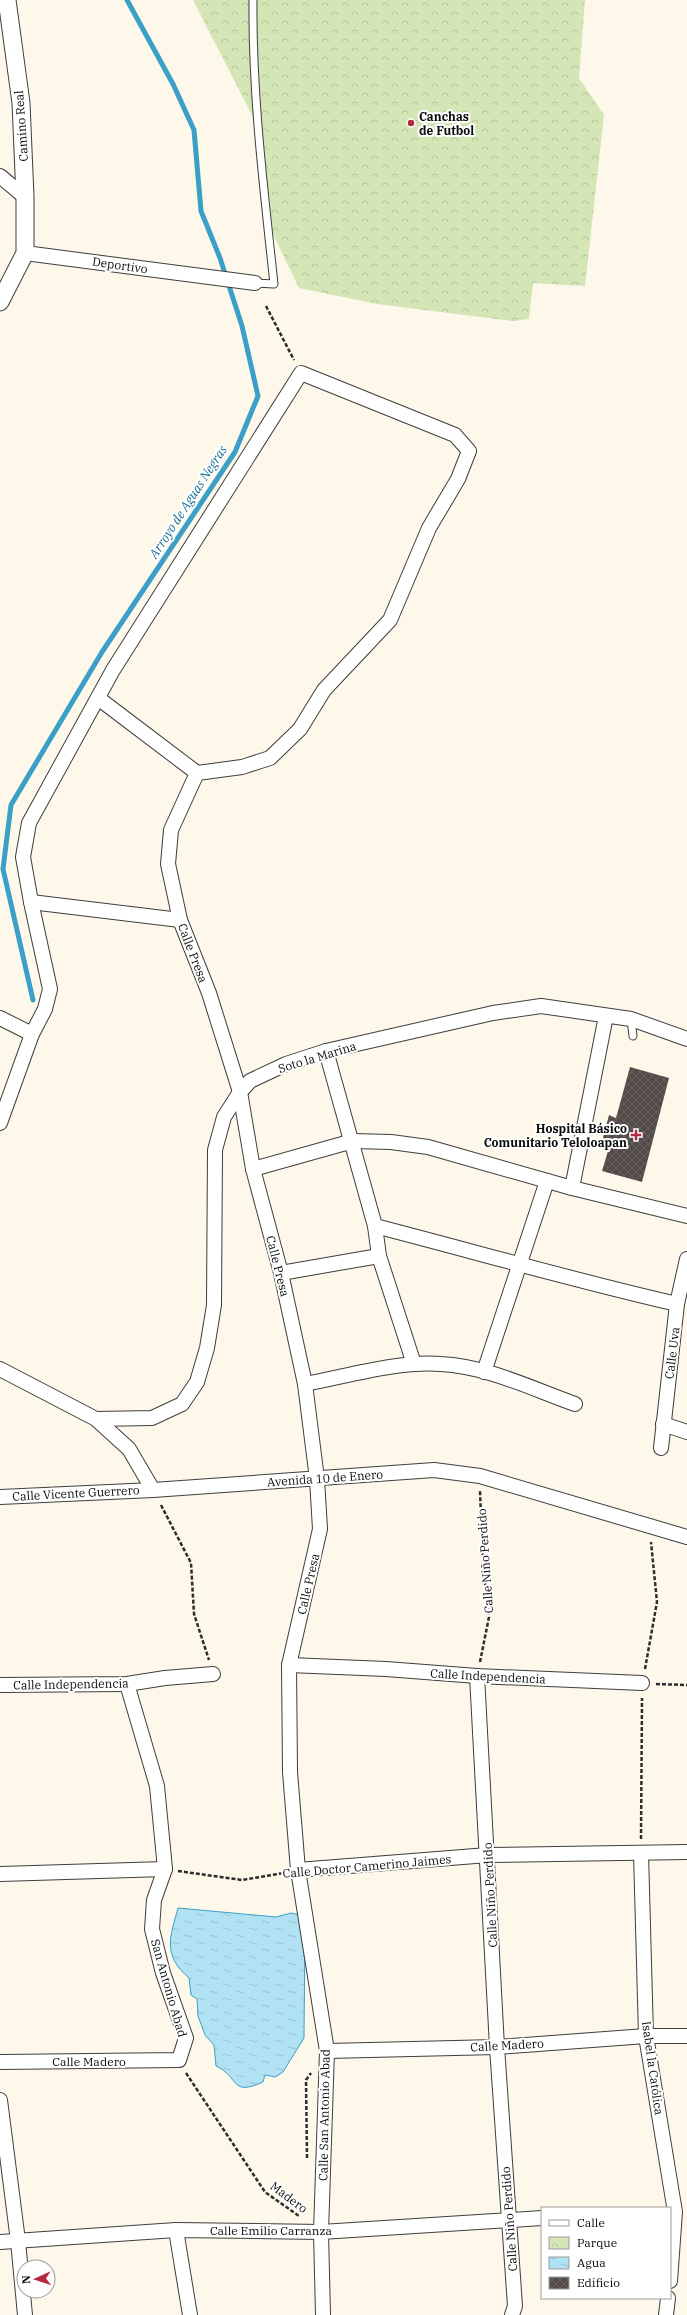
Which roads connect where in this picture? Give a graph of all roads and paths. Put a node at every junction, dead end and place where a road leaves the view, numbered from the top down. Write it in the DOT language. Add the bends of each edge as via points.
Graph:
graph roads {
  1 [pos="7,0"];
  2 [pos="253,0"];
  3 [pos="0,176"];
  4 [pos="25,197"];
  5 [pos="25,252"];
  6 [pos="255,283"];
  7 [pos="0,302"];
  8 [pos="266,306"];
  9 [pos="301,373"];
  10 [pos="98,698"];
  11 [pos="196,773"];
  12 [pos="31,902"];
  13 [pos="180,920"];
  14 [pos="606,1016"];
  15 [pos="0,1018"];
  16 [pos="631,1019"];
  17 [pos="32,1034"];
  18 [pos="633,1036"];
  19 [pos="687,1039"];
  20 [pos="326,1051"];
  21 [pos="240,1092"];
  22 [pos="0,1123"];
  23 [pos="353,1142"];
  24 [pos="253,1169"];
  25 [pos="546,1181"];
  26 [pos="572,1188"];
  27 [pos="687,1216"];
  28 [pos="375,1226"];
  29 [pos="379,1256"];
  30 [pos="687,1259"];
  31 [pos="519,1263"];
  32 [pos="280,1273"];
  33 [pos="677,1304"];
  34 [pos="414,1364"];
  35 [pos="0,1369"];
  36 [pos="484,1372"];
  37 [pos="305,1384"];
  38 [pos="575,1404"];
  39 [pos="96,1419"];
  40 [pos="663,1424"];
  41 [pos="687,1432"];
  42 [pos="661,1448"];
  43 [pos="480,1476"];
  44 [pos="317,1479"];
  45 [pos="153,1490"];
  46 [pos="0,1497"];
  47 [pos="687,1537"];
  48 [pos="289,1665"];
  49 [pos="213,1674"];
  50 [pos="477,1676"];
  51 [pos="642,1683"];
  52 [pos="127,1684"];
  53 [pos="0,1685"];
  54 [pos="687,1685"];
  55 [pos="687,1852"];
  56 [pos="641,1854"];
  57 [pos="488,1855"];
  58 [pos="166,1869"];
  59 [pos="298,1870"];
  60 [pos="0,1874"];
  61 [pos="646,2036"];
  62 [pos="687,2036"];
  63 [pos="497,2047"];
  64 [pos="327,2051"];
  65 [pos="179,2060"];
  66 [pos="0,2062"];
  67 [pos="0,2100"];
  68 [pos="306,2159"];
  69 [pos="677,2211"];
  70 [pos="300,2217"];
  71 [pos="541,2218"];
  72 [pos="509,2219"];
  73 [pos="176,2230"];
  74 [pos="321,2232"];
  75 [pos="18,2241"];
  76 [pos="0,2242"];
  77 [pos="671,2271"];
  78 [pos="668,2299"];
  79 [pos="25,2315"];
  80 [pos="190,2315"];
  81 [pos="323,2315"];
  82 [pos="512,2315"];
  83 [pos="666,2315"];
  1 -- 4 [label="street, Camino Real" via="21,103"];
  2 -- 6 [label="lane" via="252,36 259,134 274,284"];
  3 -- 4 [label="street"];
  4 -- 5 [label="street, Camino Real"];
  5 -- 6 [label="street, Deportivo"];
  5 -- 7 [label="street"];
  8 -- 9 [label="path"];
  9 -- 10 [label="street" via="113,670"];
  9 -- 11 [label="street" via="455,435 469,451 458,479 429,528 390,620 324,690 300,729 270,758 242,767"];
  10 -- 11 [label="street"];
  10 -- 12 [label="street" via="29,823 23,857"];
  11 -- 13 [label="street, Calle Presa" via="171,830 168,864"];
  12 -- 13 [label="street"];
  12 -- 17 [label="street" via="50,989 45,1009"];
  13 -- 21 [label="street, Calle Presa" via="209,993"];
  14 -- 16 [label="street, Soto la Marina"];
  14 -- 20 [label="street, Soto la Marina" via="541,1006 493,1013"];
  14 -- 26 [label="street"];
  15 -- 17 [label="street"];
  16 -- 18 [label="lane"];
  16 -- 19 [label="street, Soto la Marina"];
  17 -- 22 [label="street"];
  20 -- 21 [label="street, Soto la Marina" via="286,1064 250,1081"];
  20 -- 23 [label="street"];
  21 -- 24 [label="street, Calle Presa"];
  21 -- 39 [label="street, Soto la Marina" via="224,1117 216,1150 214,1305 207,1348 197,1382 182,1404 152,1418"];
  23 -- 24 [label="street"];
  23 -- 25 [label="street" via="391,1142 428,1146"];
  23 -- 28 [label="street"];
  24 -- 32 [label="street, Calle Presa"];
  25 -- 26 [label="street"];
  25 -- 31 [label="street"];
  26 -- 27 [label="street"];
  28 -- 29 [label="street"];
  28 -- 31 [label="street"];
  29 -- 32 [label="street"];
  29 -- 34 [label="street"];
  30 -- 33 [label="street, Calle Uva"];
  31 -- 33 [label="street" via="565,1278"];
  31 -- 36 [label="street"];
  32 -- 37 [label="street, Calle Presa"];
  33 -- 40 [label="street, Calle Uva"];
  34 -- 36 [label="street" via="442,1364"];
  34 -- 37 [label="street"];
  35 -- 39 [label="street"];
  36 -- 38 [label="street"];
  37 -- 44 [label="street, Calle Presa"];
  39 -- 45 [label="street" via="129,1449"];
  40 -- 41 [label="street"];
  40 -- 42 [label="street, Calle Uva"];
  43 -- 44 [label="street, Avenida 10 de Enero" via="434,1470"];
  43 -- 47 [label="street, Avenida 10 de Enero"];
  43 -- 50 [label="path, Calle Niño Perdido" via="489,1617"];
  44 -- 45 [label="street, Avenida 10 de Enero"];
  44 -- 48 [label="street, Calle Presa" via="320,1528"];
  45 -- 46 [label="street, Calle Vicente Guerrero"];
  45 -- 49 [label="path" via="191,1563 194,1614"];
  48 -- 50 [label="street, Calle Independencia"];
  48 -- 59 [label="street, Calle Presa" via="290,1772"];
  49 -- 52 [label="street, Calle Independencia"];
  50 -- 51 [label="street, Calle Independencia"];
  50 -- 57 [label="street, Calle Niño Perdido"];
  51 -- 54 [label="path"];
  52 -- 53 [label="street, Calle Independencia"];
  52 -- 58 [label="street" via="157,1786"];
  55 -- 56 [label="street, Calle Doctor Camerino Jaimes"];
  56 -- 57 [label="street, Calle Doctor Camerino Jaimes"];
  56 -- 61 [label="street, Isabel la Católica"];
  57 -- 59 [label="street, Calle Doctor Camerino Jaimes"];
  57 -- 63 [label="street, Calle Niño Perdido"];
  58 -- 59 [label="path, Calle Doctor Camerino Jaimes" via="242,1880"];
  58 -- 60 [label="street"];
  58 -- 65 [label="street, San Antonio Abad" via="154,1900 152,1929 163,1973 186,2038"];
  59 -- 64 [label="street, Calle San Antonio Abad"];
  61 -- 62 [label="street, Calle Madero"];
  61 -- 63 [label="street, Calle Madero"];
  61 -- 69 [label="street, Isabel la Católica"];
  63 -- 64 [label="street, Calle Madero"];
  63 -- 72 [label="street, Calle Niño Perdido"];
  64 -- 68 [label="path" via="306,2080"];
  64 -- 74 [label="street, Calle San Antonio Abad"];
  65 -- 66 [label="street, Calle Madero"];
  65 -- 70 [label="path, Madero" via="265,2192"];
  67 -- 75 [label="street"];
  69 -- 77 [label="street, Isabel la Católica"];
  71 -- 72 [label="street, Calle Emilio Carranza"];
  72 -- 74 [label="street, Calle Emilio Carranza"];
  72 -- 82 [label="street, Calle Niño Perdido" via="514,2306"];
  73 -- 74 [label="street, Calle Emilio Carranza"];
  73 -- 75 [label="street, Calle Emilio Carranza"];
  73 -- 80 [label="street"];
  74 -- 81 [label="street, Calle San Antonio Abad"];
  75 -- 76 [label="street, Calle Emilio Carranza"];
  75 -- 79 [label="street"];
  78 -- 83 [label="street"];
}
